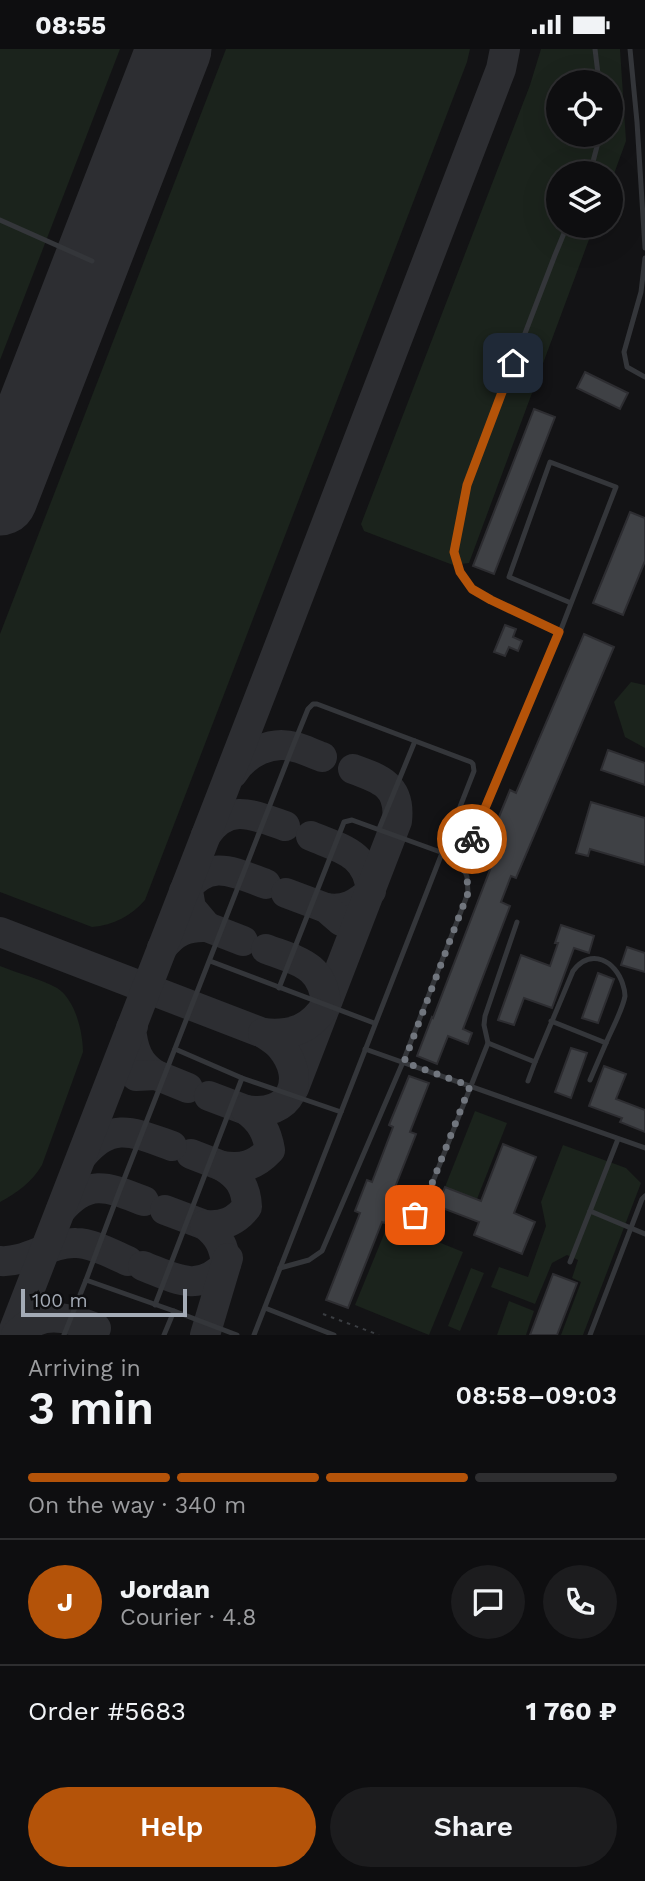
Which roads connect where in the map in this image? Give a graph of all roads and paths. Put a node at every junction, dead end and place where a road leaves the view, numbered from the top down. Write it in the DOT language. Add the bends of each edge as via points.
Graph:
graph roads {
  1 [pos="595,49"];
  2 [pos="630,49"];
  3 [pos="598,70"];
  4 [pos="0,220"];
  5 [pos="562,238"];
  6 [pos="645,248"];
  7 [pos="645,258"];
  8 [pos="92,261"];
  9 [pos="645,377"];
  10 [pos="571,603"];
  11 [pos="559,632"];
  12 [pos="415,741"];
  13 [pos="379,829"];
  14 [pos="442,854"];
  15 [pos="460,858"];
  16 [pos="517,922"];
  17 [pos="210,961"];
  18 [pos="279,988"];
  19 [pos="551,1021"];
  20 [pos="374,1023"];
  21 [pos="488,1043"];
  22 [pos="606,1043"];
  23 [pos="175,1049"];
  24 [pos="365,1049"];
  25 [pos="404,1062"];
  26 [pos="535,1062"];
  27 [pos="242,1078"];
  28 [pos="590,1080"];
  29 [pos="528,1081"];
  30 [pos="470,1086"];
  31 [pos="341,1112"];
  32 [pos="618,1139"];
  33 [pos="645,1149"];
  34 [pos="645,1196"];
  35 [pos="590,1211"];
  36 [pos="401,1213"];
  37 [pos="630,1228"];
  38 [pos="645,1234"];
  39 [pos="570,1262"];
  40 [pos="280,1268"];
  41 [pos="86,1280"];
  42 [pos="155,1305"];
  43 [pos="265,1308"];
  44 [pos="174,1311"];
  45 [pos="323,1314"];
  46 [pos="64,1335"];
  47 [pos="164,1335"];
  48 [pos="237,1335"];
  49 [pos="254,1335"];
  50 [pos="334,1335"];
  51 [pos="379,1335"];
  52 [pos="590,1335"];
  1 -- 3 [label="lane"];
  2 -- 6 [label="lane"];
  4 -- 8 [label="lane"];
  5 -- 11 [label="lane" via="467,485 454,552 472,589"];
  7 -- 9 [label="lane" via="641,292 624,352 627,367"];
  10 -- 10 [label="lane" via="616,488 550,462 509,577"];
  10 -- 11 [label="lane"];
  11 -- 15 [label="lane"];
  12 -- 13 [label="lane"];
  12 -- 14 [label="lane" via="474,767"];
  12 -- 17 [label="lane" via="317,704 310,706"];
  13 -- 14 [label="lane"];
  13 -- 18 [label="lane" via="352,820 342,825"];
  14 -- 15 [label="lane"];
  14 -- 20 [label="lane"];
  15 -- 25 [label="lane" via="468,893"];
  16 -- 21 [label="lane" via="485,1016"];
  17 -- 18 [label="lane"];
  17 -- 23 [label="lane"];
  18 -- 20 [label="lane"];
  19 -- 22 [label="lane"];
  19 -- 22 [label="lane" via="578,963 599,958 620,977 625,996"];
  19 -- 26 [label="lane"];
  20 -- 24 [label="lane"];
  21 -- 26 [label="lane"];
  21 -- 30 [label="lane"];
  22 -- 28 [label="lane"];
  23 -- 27 [label="lane"];
  23 -- 41 [label="lane"];
  24 -- 25 [label="lane"];
  24 -- 31 [label="lane"];
  25 -- 30 [label="lane"];
  25 -- 40 [label="lane" via="322,1251"];
  26 -- 29 [label="lane"];
  27 -- 31 [label="lane"];
  27 -- 42 [label="lane"];
  30 -- 32 [label="lane"];
  30 -- 36 [label="lane" via="422,1209 415,1215"];
  31 -- 40 [label="lane"];
  32 -- 33 [label="lane"];
  32 -- 35 [label="lane"];
  34 -- 37 [label="lane"];
  35 -- 37 [label="lane"];
  35 -- 39 [label="lane"];
  37 -- 38 [label="lane"];
  37 -- 52 [label="lane"];
  40 -- 43 [label="lane"];
  41 -- 42 [label="lane"];
  41 -- 46 [label="lane"];
  42 -- 44 [label="lane"];
  43 -- 49 [label="lane"];
  43 -- 50 [label="lane"];
  44 -- 47 [label="lane"];
  44 -- 48 [label="lane"];
  45 -- 51 [label="path"];
}
